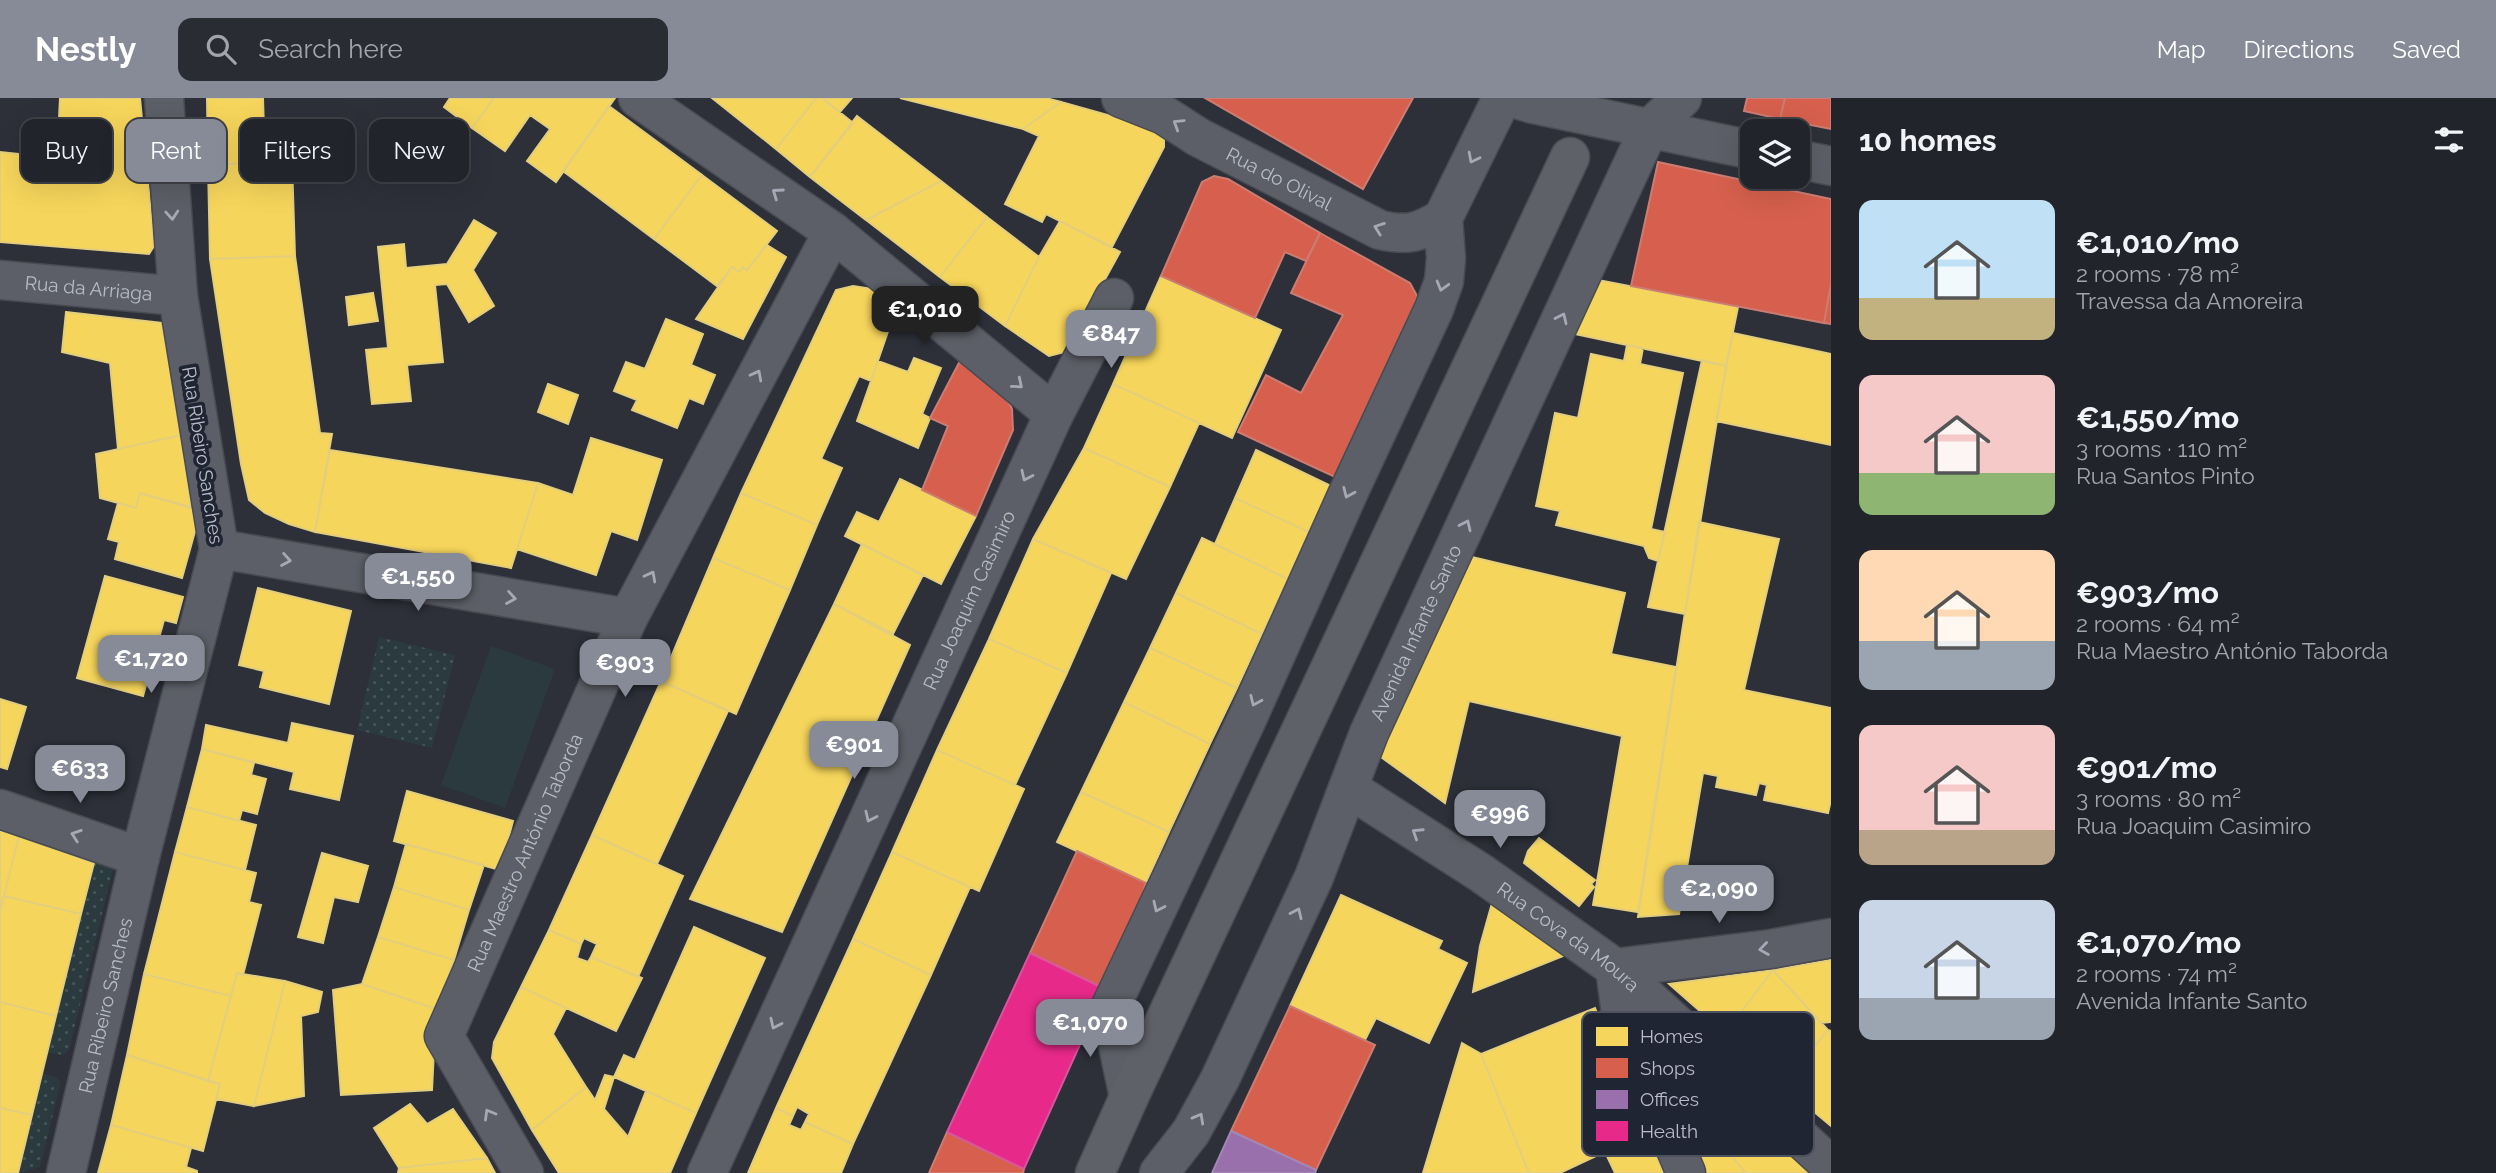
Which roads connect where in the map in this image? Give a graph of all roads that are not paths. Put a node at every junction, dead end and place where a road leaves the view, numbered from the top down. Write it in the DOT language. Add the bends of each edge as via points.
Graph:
graph roads {
  1 [pos="164,98"];
  2 [pos="1121,98"];
  3 [pos="1682,98"];
  4 [pos="1516,100"];
  5 [pos="648,101"];
  6 [pos="1649,129"];
  7 [pos="1740,148"];
  8 [pos="1570,157"];
  9 [pos="1810,162"];
  10 [pos="1831,166"];
  11 [pos="1443,218"];
  12 [pos="833,232"];
  13 [pos="0,280"];
  14 [pos="178,296"];
  15 [pos="1114,298"];
  16 [pos="1054,414"];
  17 [pos="219,549"];
  18 [pos="628,618"];
  19 [pos="1348,788"];
  20 [pos="0,809"];
  21 [pos="140,857"];
  22 [pos="1831,938"];
  23 [pos="1615,968"];
  24 [pos="1621,1012"];
  25 [pos="1663,1012"];
  26 [pos="1129,1097"];
  27 [pos="1814,1150"];
  28 [pos="1679,1156"];
  29 [pos="1831,1166"];
  30 [pos="66,1173"];
  31 [pos="524,1173"];
  32 [pos="707,1173"];
  33 [pos="1095,1173"];
  34 [pos="1159,1173"];
  35 [pos="1686,1173"];
  1 -- 14 [label="street, Rua Ribeiro Sanches, one-way"];
  11 -- 2 [label="street, Rua do Olival, one-way" via="1424,230 1400,234 1380,230 1164,115"];
  3 -- 6 [label="street, Avenida Infante Santo"];
  4 -- 6 [label="street"];
  4 -- 11 [label="street, one-way"];
  12 -- 5 [label="street, one-way"];
  6 -- 7 [label="street"];
  19 -- 6 [label="street, Avenida Infante Santo, one-way" via="1368,733"];
  8 -- 26 [label="main road"];
  9 -- 10 [label="street"];
  11 -- 26 [label="street, one-way" via="1444,281 1434,309 1110,1008"];
  12 -- 16 [label="street, one-way"];
  18 -- 12 [label="street, Rua Maestro António Taborda, one-way"];
  13 -- 14 [label="street, Rua da Arriaga"];
  14 -- 17 [label="street, Rua Ribeiro Sanches"];
  15 -- 16 [label="street, Rua Joaquim Casimiro"];
  16 -- 32 [label="street, Rua Joaquim Casimiro, one-way"];
  17 -- 18 [label="street, one-way"];
  17 -- 21 [label="street, Rua Ribeiro Sanches"];
  31 -- 18 [label="street, Rua Maestro António Taborda, one-way" via="444,1036"];
  23 -- 19 [label="street, Rua Cova da Moura, one-way" via="1481,873"];
  34 -- 19 [label="street, Avenida Infante Santo, one-way" via="1191,1132 1220,1079 1314,877"];
  21 -- 20 [label="street, one-way"];
  21 -- 30 [label="street, Rua Ribeiro Sanches"];
  22 -- 23 [label="street, one-way"];
  23 -- 24 [label="street"];
  23 -- 25 [label="street, Rua Cova da Moura"];
  26 -- 33 [label="main road"];
  27 -- 29 [label="street, Rua Cova da Moura"];
  28 -- 35 [label="street"];
}
